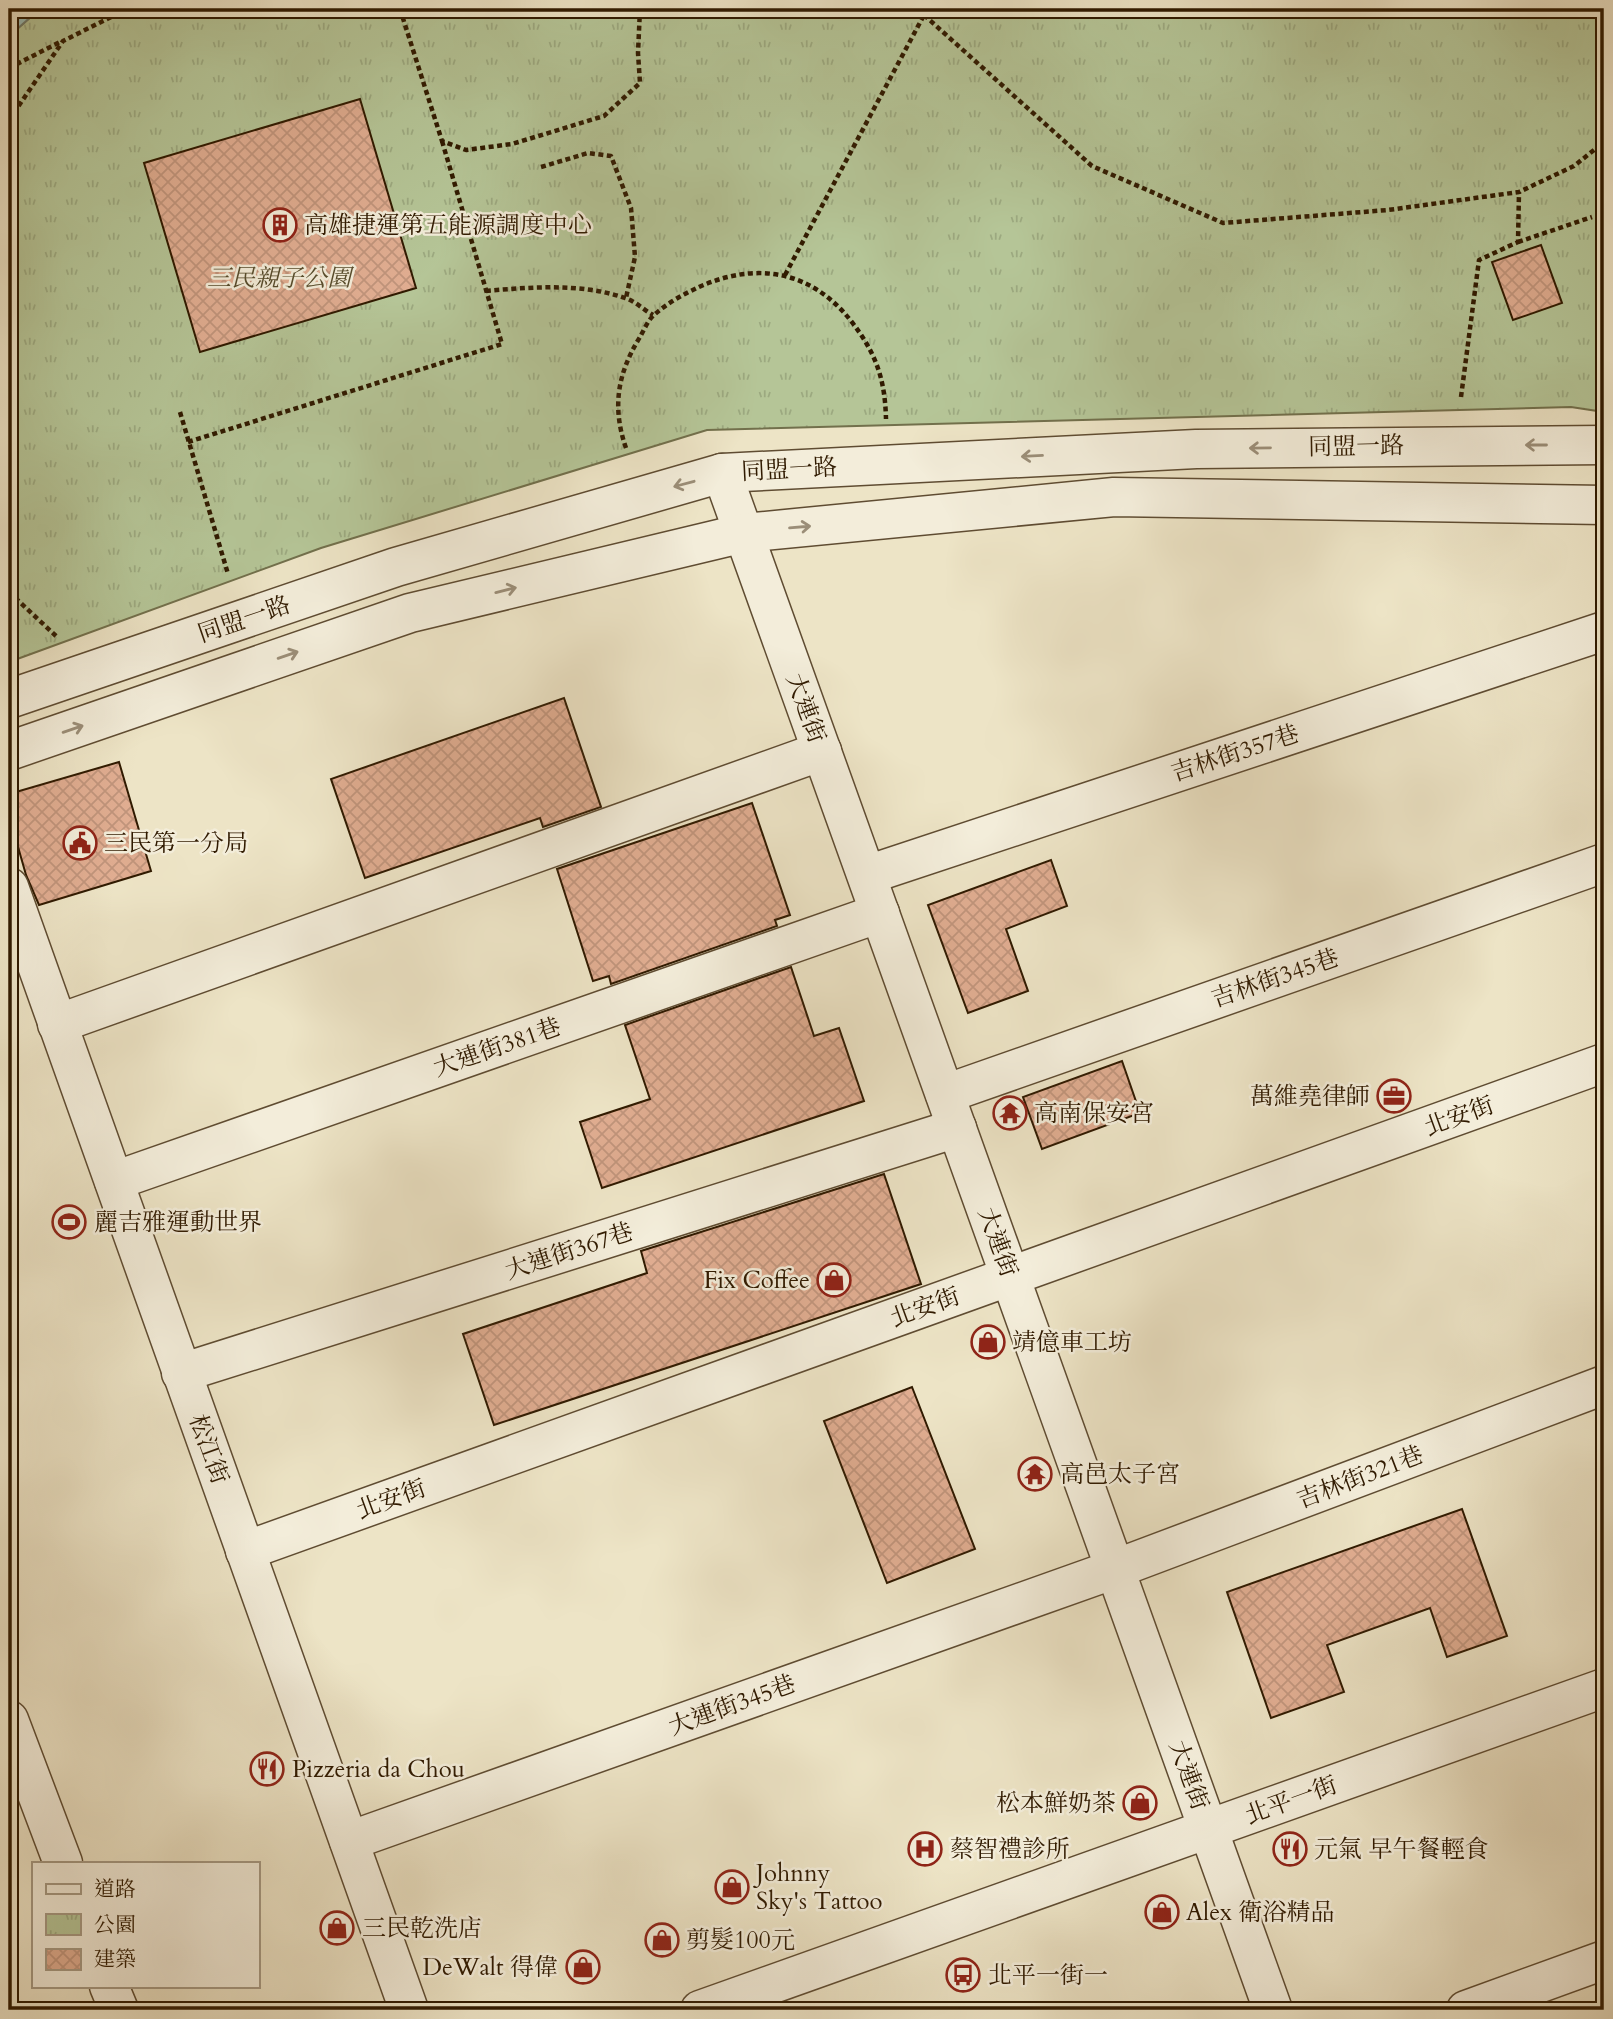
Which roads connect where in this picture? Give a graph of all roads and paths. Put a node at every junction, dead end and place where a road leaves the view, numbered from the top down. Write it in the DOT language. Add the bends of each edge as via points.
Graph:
graph roads {
  1 [pos="127,9"];
  2 [pos="289,9"];
  3 [pos="323,9"];
  4 [pos="400,9"];
  5 [pos="640,9"];
  6 [pos="930,9"];
  7 [pos="924,15"];
  8 [pos="63,41"];
  9 [pos="9,68"];
  10 [pos="9,120"];
  11 [pos="442,141"];
  12 [pos="1604,142"];
  13 [pos="541,167"];
  14 [pos="1519,192"];
  15 [pos="1592,217"];
  16 [pos="1518,242"];
  17 [pos="785,275"];
  18 [pos="486,291"];
  19 [pos="626,298"];
  20 [pos="653,316"];
  21 [pos="1461,397"];
  22 [pos="180,412"];
  23 [pos="886,419"];
  24 [pos="188,442"];
  25 [pos="1604,445"];
  26 [pos="626,449"];
  27 [pos="722,473"];
  28 [pos="1604,505"];
  29 [pos="744,533"];
  30 [pos="228,574"];
  31 [pos="9,593"];
  32 [pos="1604,631"];
  33 [pos="56,636"];
  34 [pos="9,699"];
  35 [pos="9,751"];
  36 [pos="822,751"];
  37 [pos="1604,863"];
  38 [pos="867,876"];
  39 [pos="9,887"];
  40 [pos="880,913"];
  41 [pos="57,1024"];
  42 [pos="1604,1063"];
  43 [pos="951,1111"];
  44 [pos="114,1181"];
  45 [pos="1010,1276"];
  46 [pos="181,1373"];
  47 [pos="1604,1385"];
  48 [pos="246,1551"];
  49 [pos="1115,1569"];
  50 [pos="1604,1688"];
  51 [pos="9,1720"];
  52 [pos="1208,1829"];
  53 [pos="349,1841"];
  54 [pos="63,1862"];
  55 [pos="1604,1960"];
  56 [pos="110,1988"];
  57 [pos="118,2010"];
  58 [pos="409,2010"];
  59 [pos="700,2010"];
  60 [pos="1273,2010"];
  61 [pos="1466,2010"];
  1 -- 8 [label="path"];
  2 -- 3 [label="path" via="308,13"];
  4 -- 11 [label="path"];
  5 -- 11 [label="path" via="640,83 604,116 501,145 466,150"];
  6 -- 7 [label="path"];
  7 -- 14 [label="path" via="1092,166 1223,223 1388,210"];
  7 -- 17 [label="path"];
  8 -- 9 [label="path"];
  8 -- 10 [label="path"];
  11 -- 18 [label="path"];
  12 -- 14 [label="path" via="1574,166"];
  13 -- 19 [label="path" via="588,153 611,156 631,208 635,257"];
  14 -- 16 [label="path"];
  15 -- 16 [label="path"];
  16 -- 21 [label="path" via="1479,260"];
  17 -- 20 [label="path" via="751,272 712,281 684,293"];
  17 -- 23 [label="path" via="816,288 840,307 863,336 885,391"];
  18 -- 19 [label="path" via="574,288"];
  18 -- 24 [label="path" via="502,344"];
  19 -- 20 [label="path"];
  20 -- 26 [label="path" via="631,352 619,387 618,425"];
  22 -- 24 [label="path"];
  24 -- 30 [label="path"];
  25 -- 27 [label="street, 同盟一路, one-way" via="1196,449"];
  27 -- 29 [label="street, 大連街"];
  27 -- 34 [label="street, 同盟一路, one-way" via="396,568"];
  29 -- 28 [label="street, 同盟一路, one-way" via="1114,497"];
  35 -- 29 [label="street, 同盟一路, one-way" via="410,613"];
  29 -- 36 [label="street, 大連街"];
  31 -- 33 [label="path"];
  32 -- 38 [label="street, 吉林街357巷"];
  36 -- 38 [label="street, 大連街"];
  36 -- 41 [label="street"];
  37 -- 43 [label="street, 吉林街345巷"];
  38 -- 40 [label="street, 大連街"];
  39 -- 41 [label="street, 松江街"];
  40 -- 43 [label="street, 大連街"];
  40 -- 44 [label="street, 大連街381巷"];
  41 -- 44 [label="street, 松江街"];
  42 -- 45 [label="street, 北安街"];
  43 -- 45 [label="street, 大連街"];
  43 -- 46 [label="street, 大連街367巷"];
  44 -- 46 [label="street, 松江街"];
  45 -- 48 [label="street, 北安街"];
  45 -- 49 [label="street, 大連街"];
  46 -- 48 [label="street, 松江街"];
  47 -- 49 [label="street, 吉林街321巷"];
  48 -- 53 [label="street, 松江街"];
  49 -- 52 [label="street, 大連街"];
  49 -- 53 [label="street, 大連街345巷"];
  50 -- 52 [label="street, 北平一街"];
  51 -- 54 [label="street"];
  52 -- 59 [label="street, 北平一街"];
  52 -- 60 [label="street, 大連街"];
  53 -- 58 [label="street, 松江街"];
  55 -- 61 [label="street"];
  56 -- 57 [label="street"];
}
